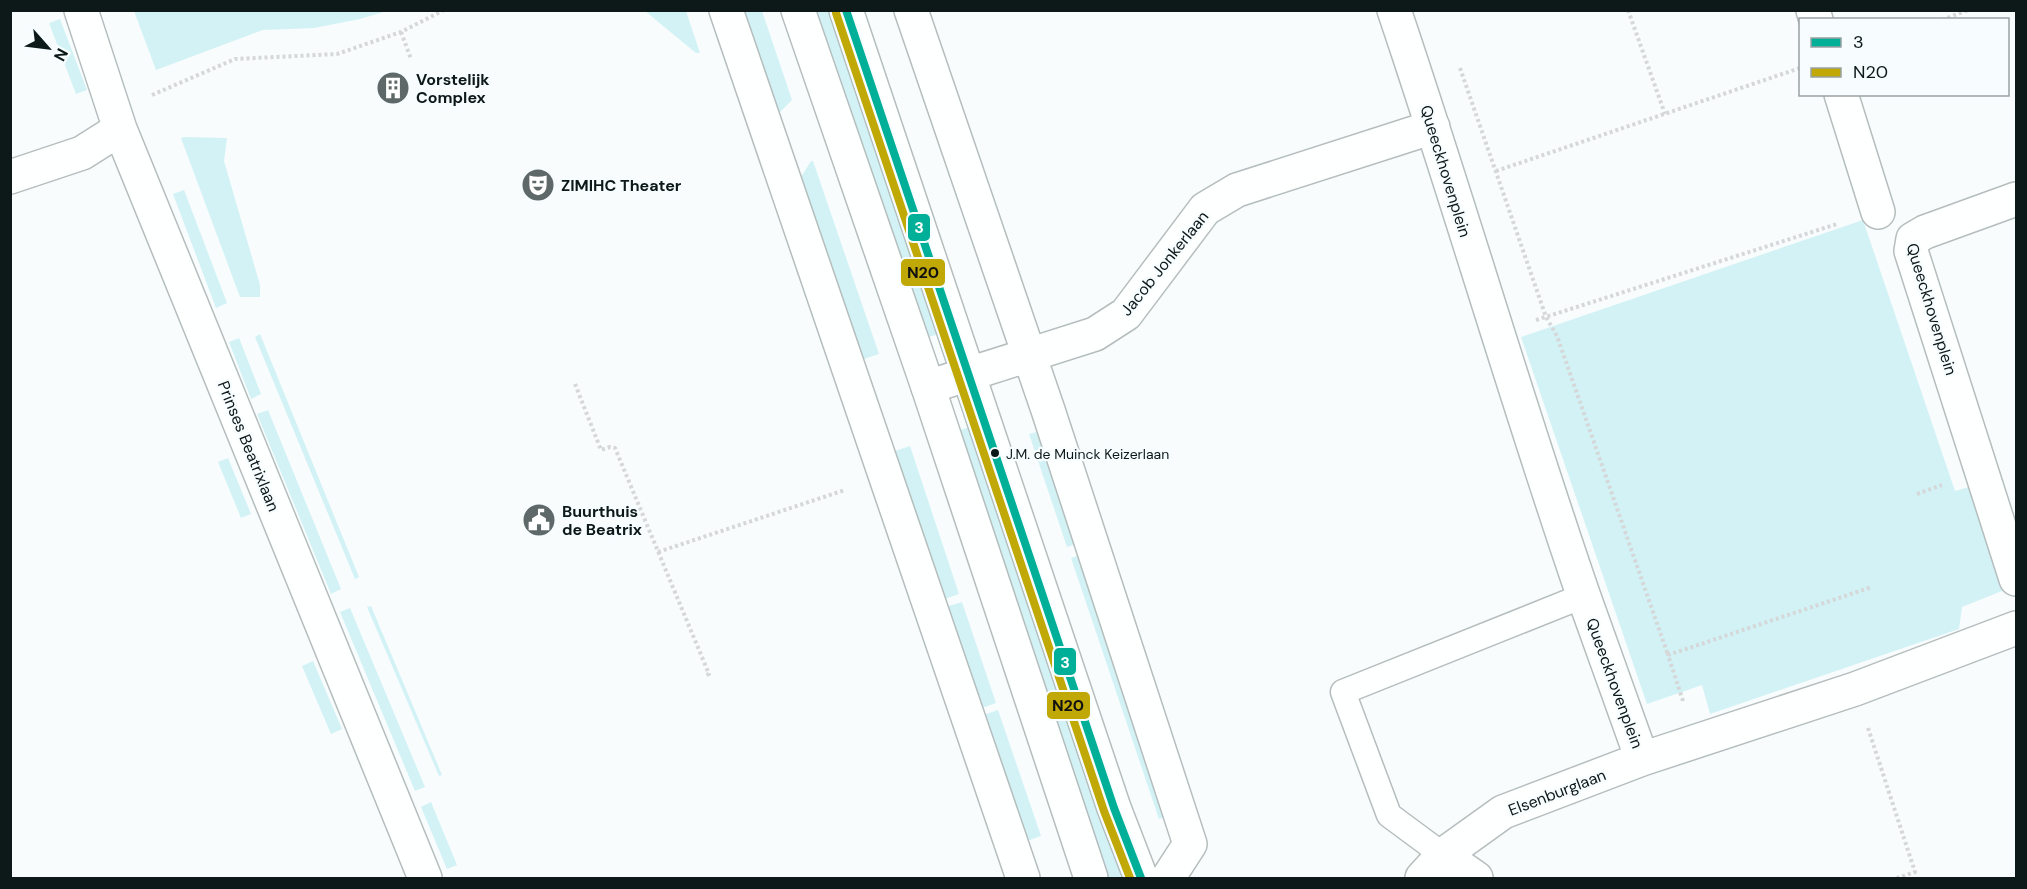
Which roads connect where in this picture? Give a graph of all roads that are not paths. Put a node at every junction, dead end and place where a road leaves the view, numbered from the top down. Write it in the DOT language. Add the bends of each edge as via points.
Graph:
graph roads {
  1 [pos="81,10"];
  2 [pos="726,10"];
  3 [pos="798,10"];
  4 [pos="846,10"];
  5 [pos="911,10"];
  6 [pos="1394,10"];
  7 [pos="1841,96"];
  8 [pos="1433,127"];
  9 [pos="120,129"];
  10 [pos="10,177"];
  11 [pos="2016,200"];
  12 [pos="1878,212"];
  13 [pos="1028,354"];
  14 [pos="968,374"];
  15 [pos="928,387"];
  16 [pos="2016,579"];
  17 [pos="1584,596"];
  18 [pos="2016,628"];
  19 [pos="1642,759"];
  20 [pos="1432,867"];
  21 [pos="425,879"];
  22 [pos="1023,879"];
  23 [pos="1091,879"];
  24 [pos="1141,879"];
  25 [pos="1168,879"];
  26 [pos="1476,879"];
  1 -- 9 [label="street, Prinses Beatrixlaan"];
  2 -- 22 [label="street"];
  3 -- 15 [label="street"];
  4 -- 14 [label="street"];
  5 -- 13 [label="street"];
  6 -- 8 [label="street, Queeckhovenplein"];
  7 -- 12 [label="street"];
  8 -- 13 [label="street, Jacob Jonkerlaan" via="1237,190 1205,209 1126,314 1095,334"];
  8 -- 17 [label="street, Queeckhovenplein"];
  9 -- 10 [label="street" via="82,153"];
  9 -- 21 [label="street, Prinses Beatrixlaan"];
  11 -- 16 [label="street, Queeckhovenplein" via="1925,232 1913,239 1911,251"];
  13 -- 14 [label="street, Jacob Jonkerlaan"];
  13 -- 25 [label="street" via="1190,844"];
  14 -- 15 [label="street, Jacob Jonkerlaan"];
  14 -- 24 [label="street"];
  15 -- 23 [label="street"];
  17 -- 19 [label="street, Queeckhovenplein"];
  17 -- 20 [label="lane" via="1343,692 1389,815"];
  18 -- 19 [label="street, Queeckhovenplein" via="1855,688"];
  19 -- 20 [label="street, Elsenburglaan" via="1503,812"];
  20 -- 26 [label="street"];
}
